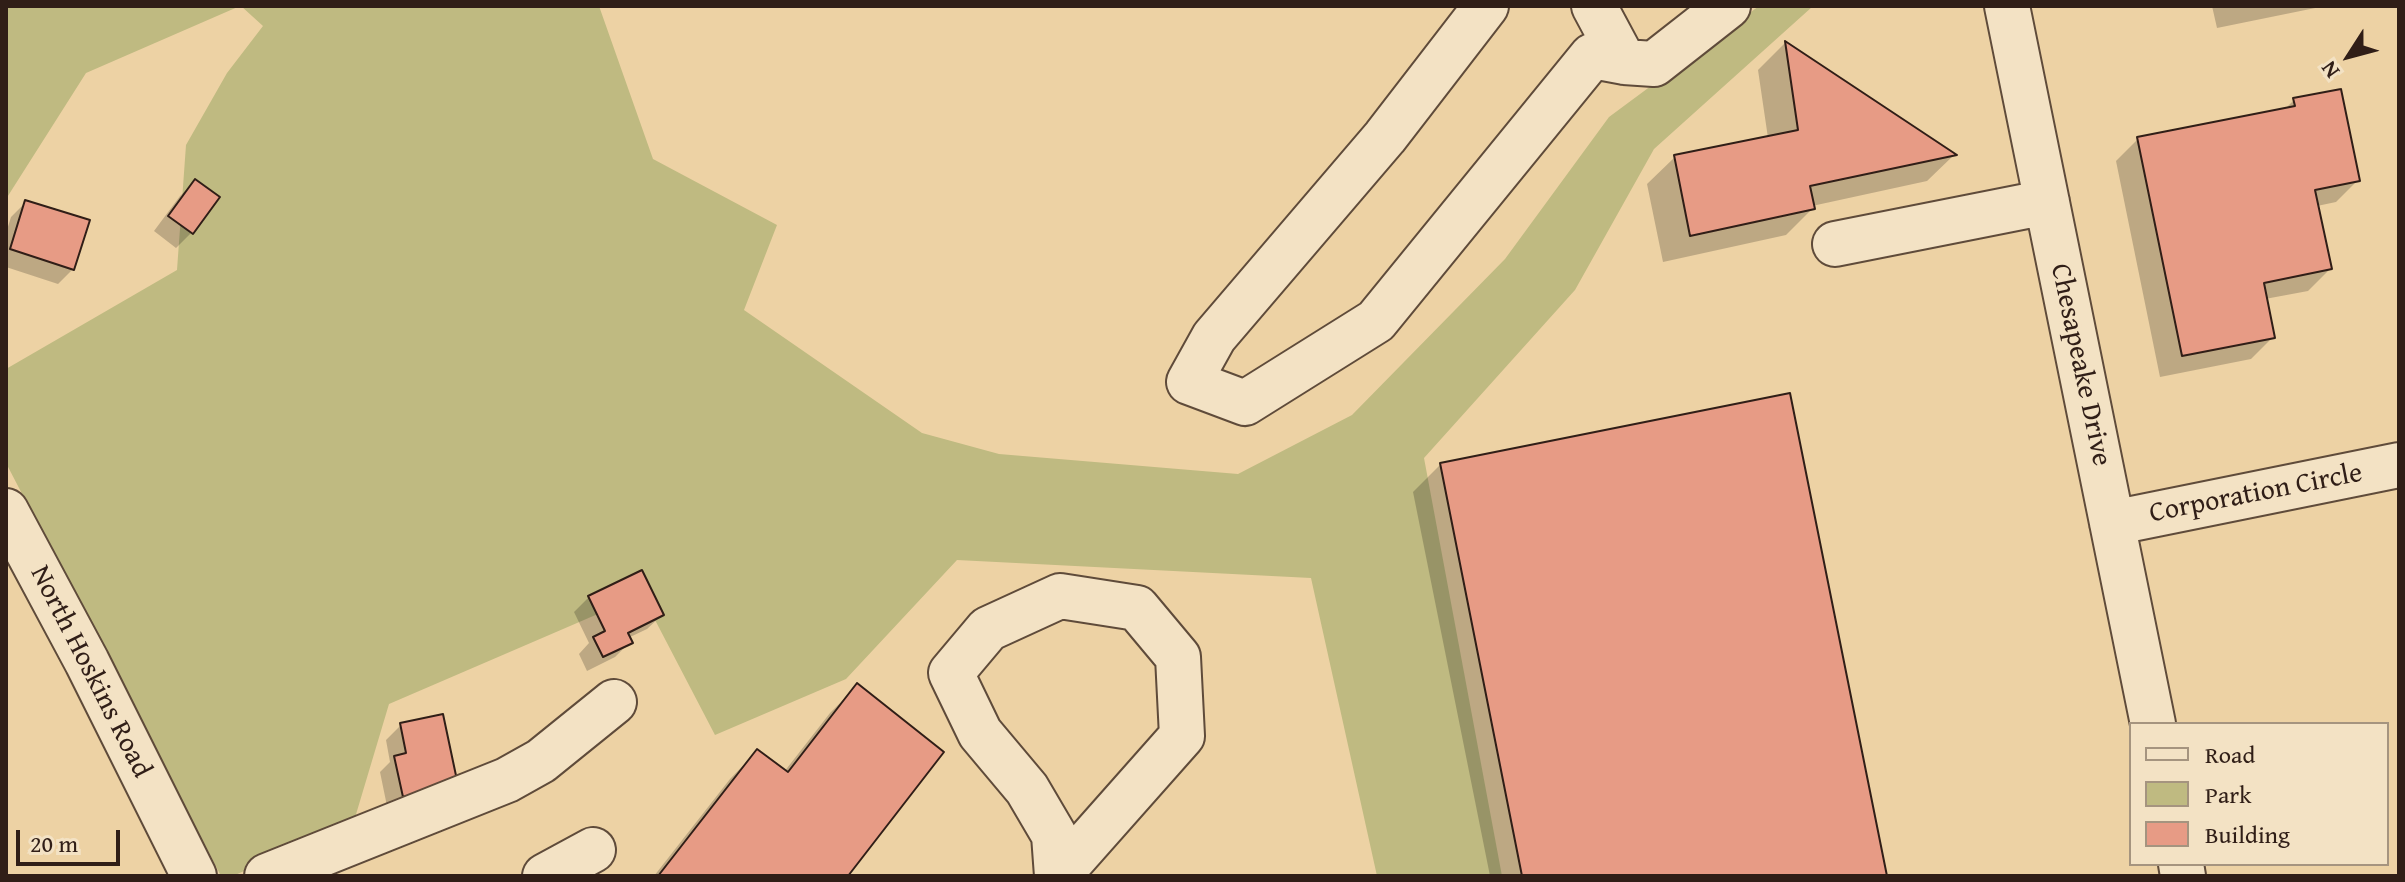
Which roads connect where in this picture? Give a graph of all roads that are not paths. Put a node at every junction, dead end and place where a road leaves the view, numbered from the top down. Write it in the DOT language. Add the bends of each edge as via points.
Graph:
graph roads {
  1 [pos="1486,6"];
  2 [pos="1594,6"];
  3 [pos="1728,6"];
  4 [pos="2007,6"];
  5 [pos="1624,62"];
  6 [pos="2047,202"];
  7 [pos="1835,244"];
  8 [pos="2399,465"];
  9 [pos="6,511"];
  10 [pos="2112,523"];
  11 [pos="614,702"];
  12 [pos="2153,722"];
  13 [pos="593,850"];
  14 [pos="187,874"];
  15 [pos="267,876"];
  16 [pos="545,876"];
  17 [pos="1057,876"];
  1 -- 5 [label="street" via="1385,137 1214,337 1189,382 1245,403 1376,321 1592,56"];
  2 -- 5 [label="street"];
  3 -- 5 [label="street" via="1654,64"];
  4 -- 6 [label="street, Chesapeake Drive"];
  6 -- 7 [label="street"];
  6 -- 10 [label="street, Chesapeake Drive"];
  8 -- 10 [label="street, Corporation Circle"];
  9 -- 14 [label="street, North Hoskins Road" via="87,662"];
  10 -- 12 [label="street, Chesapeake Drive"];
  11 -- 15 [label="street" via="541,761 507,780"];
  13 -- 16 [label="street"];
  17 -- 17 [label="street" via="1054,835 1027,789 980,733 951,673 988,629 1060,596 1137,608 1178,657 1182,736"];
}
